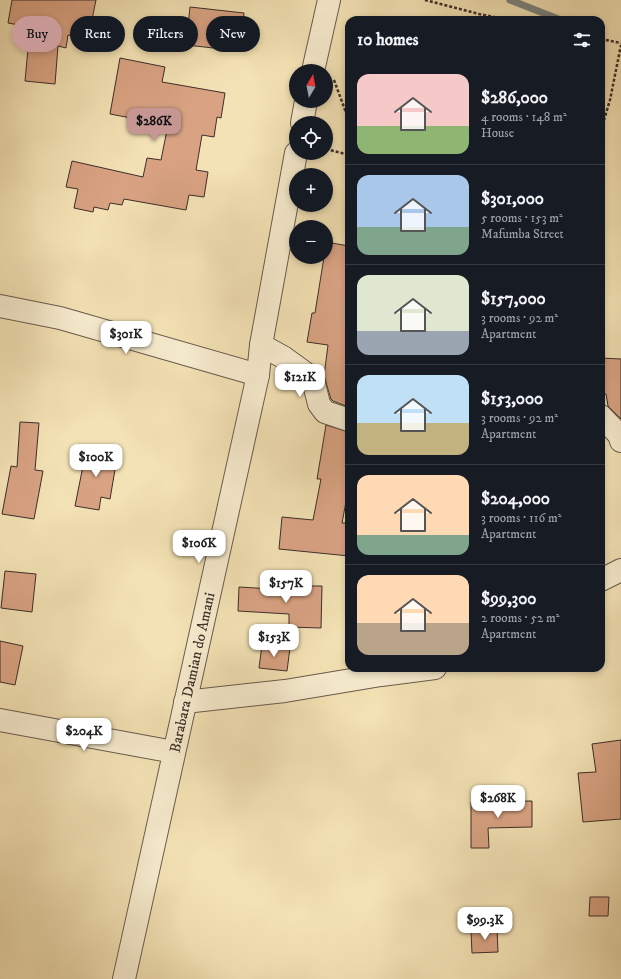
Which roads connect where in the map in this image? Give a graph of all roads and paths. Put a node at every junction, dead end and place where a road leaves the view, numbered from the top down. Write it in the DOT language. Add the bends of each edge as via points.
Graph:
graph roads {
  1 [pos="329,0"];
  2 [pos="425,0"];
  3 [pos="489,16"];
  4 [pos="605,40"];
  5 [pos="621,44"];
  6 [pos="315,64"];
  7 [pos="605,117"];
  8 [pos="333,151"];
  9 [pos="345,154"];
  10 [pos="295,160"];
  11 [pos="0,306"];
  12 [pos="261,345"];
  13 [pos="258,375"];
  14 [pos="345,419"];
  15 [pos="605,420"];
  16 [pos="621,441"];
  17 [pos="621,570"];
  18 [pos="605,578"];
  19 [pos="404,672"];
  20 [pos="185,702"];
  21 [pos="0,720"];
  22 [pos="174,752"];
  23 [pos="128,975"];
  1 -- 6 [label="street"];
  2 -- 3 [label="path"];
  4 -- 5 [label="path"];
  5 -- 7 [label="path"];
  8 -- 9 [label="path"];
  10 -- 12 [label="street, Barabara Damian do Amani"];
  11 -- 13 [label="street" via="60,318"];
  12 -- 13 [label="street, Barabara Damian do Amani"];
  12 -- 14 [label="street" via="305,373 314,384 319,404 325,412"];
  13 -- 20 [label="street, Barabara Damian do Amani"];
  15 -- 16 [label="street" via="619,435"];
  17 -- 18 [label="street"];
  19 -- 20 [label="street" via="285,691"];
  20 -- 22 [label="street, Barabara Damian do Amani"];
  21 -- 22 [label="street"];
  22 -- 23 [label="street, Barabara Damian do Amani"];
}
